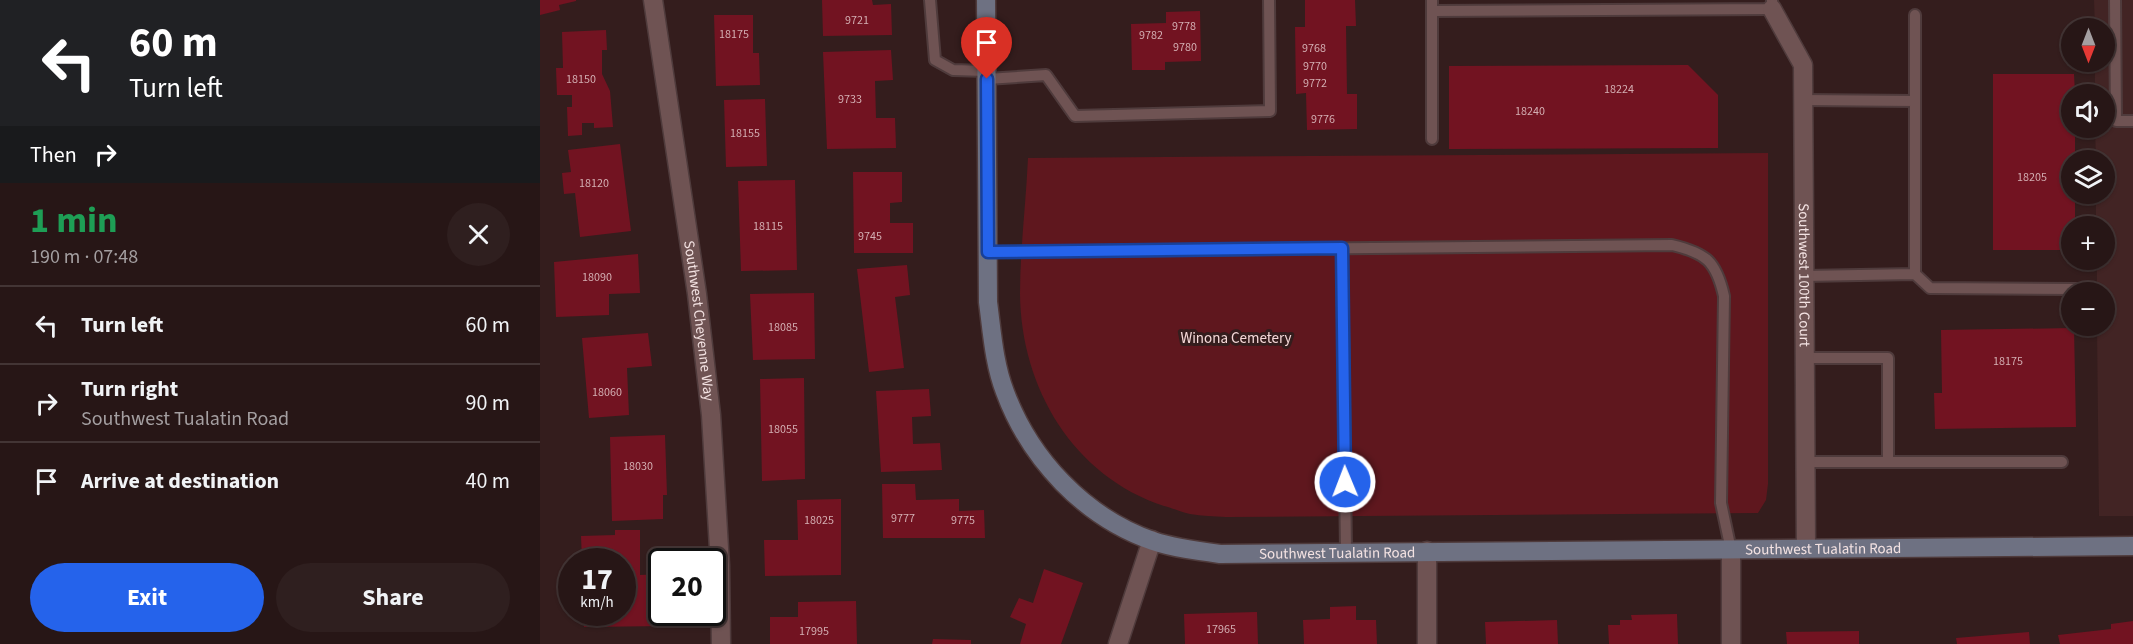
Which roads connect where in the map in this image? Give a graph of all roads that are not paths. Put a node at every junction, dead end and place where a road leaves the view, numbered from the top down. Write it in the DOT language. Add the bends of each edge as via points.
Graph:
graph roads {
  1 [pos="653,0"];
  2 [pos="930,0"];
  3 [pos="986,0"];
  4 [pos="1269,0"];
  5 [pos="2115,0"];
  6 [pos="1772,5"];
  7 [pos="1432,6"];
  8 [pos="1915,15"];
  9 [pos="986,75"];
  10 [pos="1803,99"];
  11 [pos="1915,101"];
  12 [pos="2133,121"];
  13 [pos="1432,139"];
  14 [pos="1342,248"];
  15 [pos="988,252"];
  16 [pos="1916,274"];
  17 [pos="1804,276"];
  18 [pos="2061,289"];
  19 [pos="1805,358"];
  20 [pos="1806,462"];
  21 [pos="1888,462"];
  22 [pos="2062,462"];
  23 [pos="1152,540"];
  24 [pos="2133,546"];
  25 [pos="1806,549"];
  26 [pos="1731,550"];
  27 [pos="1427,551"];
  28 [pos="1346,552"];
  29 [pos="721,644"];
  30 [pos="1118,644"];
  31 [pos="1427,644"];
  32 [pos="1731,644"];
  1 -- 29 [label="street, Southwest Cheyenne Way" via="711,415"];
  2 -- 9 [label="lane" via="935,60 953,70"];
  3 -- 9 [label="main road, Southwest Tualatin Road"];
  4 -- 9 [label="lane" via="1270,111 1075,116 1046,75"];
  5 -- 12 [label="lane" via="2116,121"];
  6 -- 7 [label="lane"];
  6 -- 10 [label="street, Southwest 100th Court" via="1803,65"];
  7 -- 13 [label="lane"];
  8 -- 11 [label="lane"];
  9 -- 15 [label="main road, Southwest Tualatin Road"];
  10 -- 11 [label="lane"];
  10 -- 17 [label="street, Southwest 100th Court"];
  11 -- 16 [label="lane"];
  14 -- 15 [label="lane"];
  14 -- 26 [label="lane" via="1672,245 1695,250 1711,261 1724,296 1721,503"];
  14 -- 28 [label="lane"];
  15 -- 23 [label="main road, Southwest Tualatin Road" via="988,302 998,368 1004,391 1027,439 1052,472 1083,501 1108,519"];
  16 -- 17 [label="lane"];
  16 -- 18 [label="lane" via="1930,288"];
  17 -- 19 [label="street, Southwest 100th Court"];
  19 -- 20 [label="street, Southwest 100th Court"];
  19 -- 21 [label="lane" via="1888,358"];
  20 -- 21 [label="lane"];
  20 -- 25 [label="street, Southwest 100th Court"];
  21 -- 22 [label="lane"];
  23 -- 28 [label="main road, Southwest Tualatin Road" via="1220,554"];
  23 -- 30 [label="street"];
  24 -- 25 [label="main road, Southwest Tualatin Road"];
  25 -- 26 [label="main road, Southwest Tualatin Road"];
  26 -- 27 [label="main road, Southwest Tualatin Road"];
  26 -- 32 [label="street"];
  27 -- 28 [label="main road, Southwest Tualatin Road"];
  27 -- 31 [label="street"];
}
